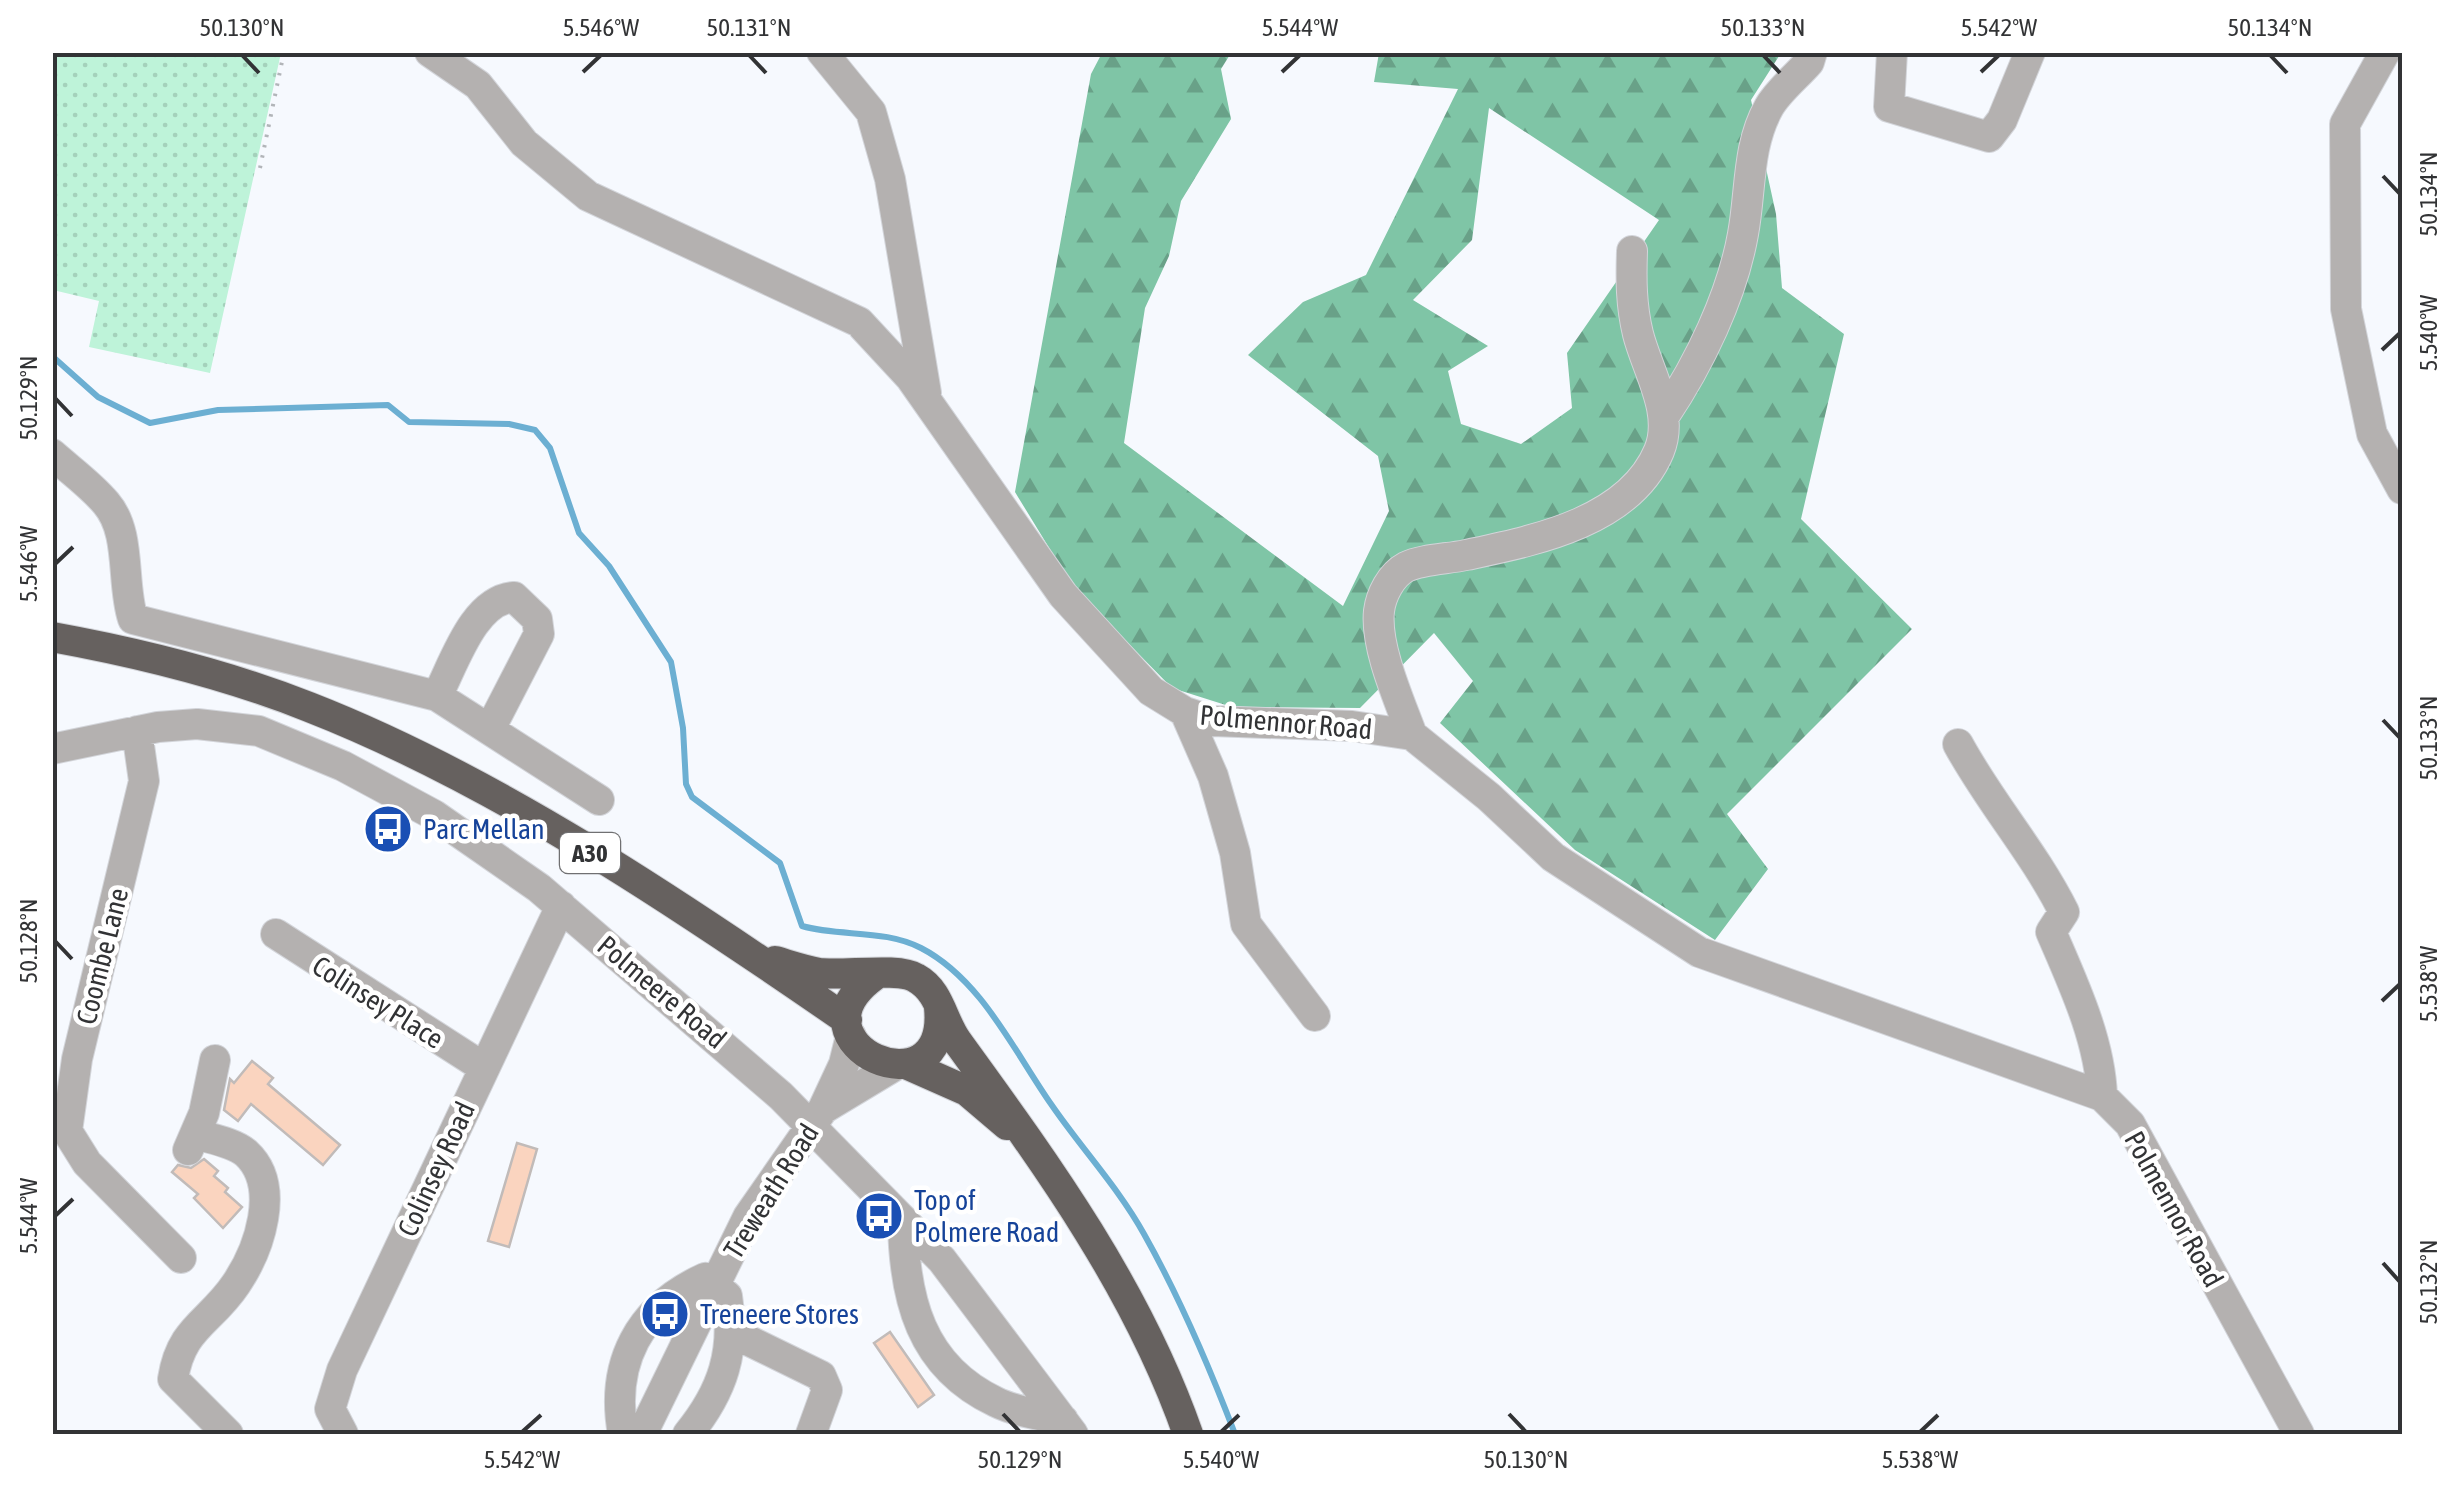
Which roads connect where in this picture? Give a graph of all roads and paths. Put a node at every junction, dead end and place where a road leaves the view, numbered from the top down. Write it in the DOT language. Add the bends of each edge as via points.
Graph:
graph roads {
  1 [pos="284,52"];
  2 [pos="430,52"];
  3 [pos="822,52"];
  4 [pos="1812,52"];
  5 [pos="1892,52"];
  6 [pos="2030,52"];
  7 [pos="2386,52"];
  8 [pos="260,168"];
  9 [pos="1632,251"];
  10 [pos="927,401"];
  11 [pos="1664,416"];
  12 [pos="52,454"];
  13 [pos="2402,490"];
  14 [pos="52,637"];
  15 [pos="437,696"];
  16 [pos="1185,712"];
  17 [pos="491,727"];
  18 [pos="137,731"];
  19 [pos="1412,735"];
  20 [pos="1958,744"];
  21 [pos="52,748"];
  22 [pos="599,800"];
  23 [pos="561,906"];
  24 [pos="276,934"];
  25 [pos="762,958"];
  26 [pos="874,976"];
  27 [pos="939,1004"];
  28 [pos="1314,1016"];
  29 [pos="849,1028"];
  30 [pos="215,1060"];
  31 [pos="901,1064"];
  32 [pos="63,1066"];
  33 [pos="483,1067"];
  34 [pos="2102,1096"];
  35 [pos="816,1118"];
  36 [pos="1052,1169"];
  37 [pos="903,1221"];
  38 [pos="180,1258"];
  39 [pos="715,1285"];
  40 [pos="733,1333"];
  41 [pos="1068,1427"];
  42 [pos="696,1432"];
  43 [pos="228,1434"];
  44 [pos="343,1434"];
  45 [pos="623,1434"];
  46 [pos="642,1434"];
  47 [pos="812,1434"];
  48 [pos="1188,1434"];
  49 [pos="2299,1434"];
  1 -- 8 [label="path"];
  2 -- 10 [label="street, Polmennor Road" via="478,85 524,143 588,196 859,322"];
  3 -- 10 [label="street" via="871,112 890,180"];
  4 -- 11 [label="street" via="1770,104 1757,134 1743,236 1726,290 1688,380"];
  5 -- 6 [label="street" via="1889,107 1988,138"];
  7 -- 13 [label="street" via="2346,124 2346,310 2372,434"];
  9 -- 11 [label="street" via="1638,334"];
  10 -- 16 [label="street, Polmennor Road" via="1063,595 1150,691"];
  11 -- 19 [label="street" via="1659,450 1612,505 1549,536 1406,568 1386,586 1378,614 1389,672"];
  12 -- 15 [label="street" via="109,504 122,537 133,619"];
  14 -- 25 [label="highway, A30" via="208,672 310,707 414,754"];
  15 -- 17 [label="street"];
  15 -- 17 [label="street" via="484,610 498,598 514,597 537,619 539,634"];
  16 -- 19 [label="street, Polmennor Road" via="1212,721"];
  16 -- 28 [label="street" via="1213,776 1246,924"];
  17 -- 22 [label="street"];
  18 -- 21 [label="street, Polmeere Road"];
  18 -- 23 [label="street, Polmeere Road" via="196,724 259,732 343,766 434,815"];
  18 -- 32 [label="street, Coombe Lane" via="144,781"];
  19 -- 34 [label="street, Polmennor Road" via="1553,857 1699,952"];
  20 -- 34 [label="street" via="2064,912 2051,932 2098,1063"];
  23 -- 33 [label="street, Colinsey Road"];
  23 -- 35 [label="street, Polmeere Road"];
  24 -- 33 [label="street, Colinsey Place"];
  25 -- 26 [label="highway, A30"];
  25 -- 29 [label="highway, A30"];
  26 -- 27 [label="highway, A30" via="913,975"];
  26 -- 29 [label="highway" via="859,986"];
  27 -- 31 [label="highway" via="935,1041 924,1056"];
  27 -- 36 [label="highway, A30" via="954,1036"];
  29 -- 31 [label="highway, A30" via="868,1058"];
  29 -- 35 [label="street, Treweath Road" via="844,1064"];
  30 -- 43 [label="street" via="191,1142 247,1154 262,1179 264,1208 260,1237 236,1284 178,1349 173,1378"];
  31 -- 35 [label="street, Treweath Road"];
  31 -- 36 [label="highway, A30" via="966,1092"];
  32 -- 38 [label="street, Coombe Lane" via="67,1131 87,1163"];
  33 -- 44 [label="street, Colinsey Road" via="342,1370 330,1409"];
  34 -- 49 [label="street, Polmennor Road" via="2130,1124"];
  35 -- 37 [label="street, Polmeere Road"];
  35 -- 39 [label="street, Treweath Road" via="748,1217"];
  36 -- 48 [label="highway, A30" via="1094,1235"];
  37 -- 41 [label="street, Polmeere Road" via="942,1260"];
  37 -- 41 [label="street" via="904,1279 927,1340 960,1380 998,1404"];
  39 -- 40 [label="street" via="727,1296"];
  39 -- 45 [label="street" via="705,1278 673,1292 651,1313 623,1366 617,1400"];
  39 -- 46 [label="street, Treweath Road"];
  40 -- 42 [label="street" via="730,1356"];
  40 -- 47 [label="street" via="820,1376 827,1390"];
}
